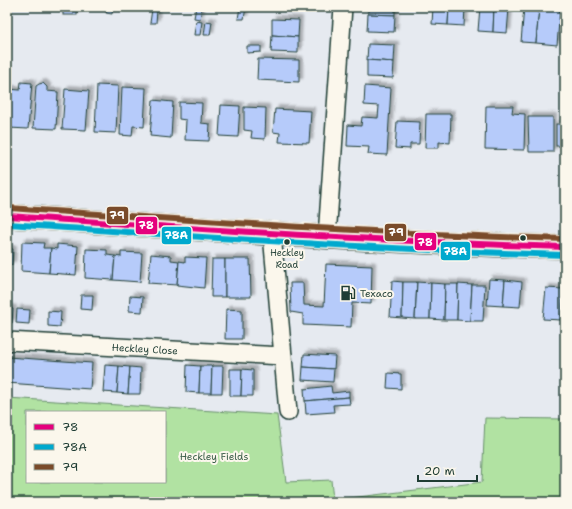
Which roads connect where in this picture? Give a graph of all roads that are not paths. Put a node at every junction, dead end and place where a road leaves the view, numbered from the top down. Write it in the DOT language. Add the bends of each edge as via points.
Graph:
graph roads {
  1 [pos="343,7"];
  2 [pos="7,216"];
  3 [pos="272,234"];
  4 [pos="327,237"];
  5 [pos="565,247"];
  6 [pos="7,341"];
  7 [pos="283,356"];
  8 [pos="288,412"];
  1 -- 4 [label="street"];
  2 -- 3 [label="main road"];
  3 -- 4 [label="main road"];
  3 -- 7 [label="street"];
  4 -- 5 [label="main road"];
  6 -- 7 [label="street, Heckley Close"];
  7 -- 8 [label="street"];
}
